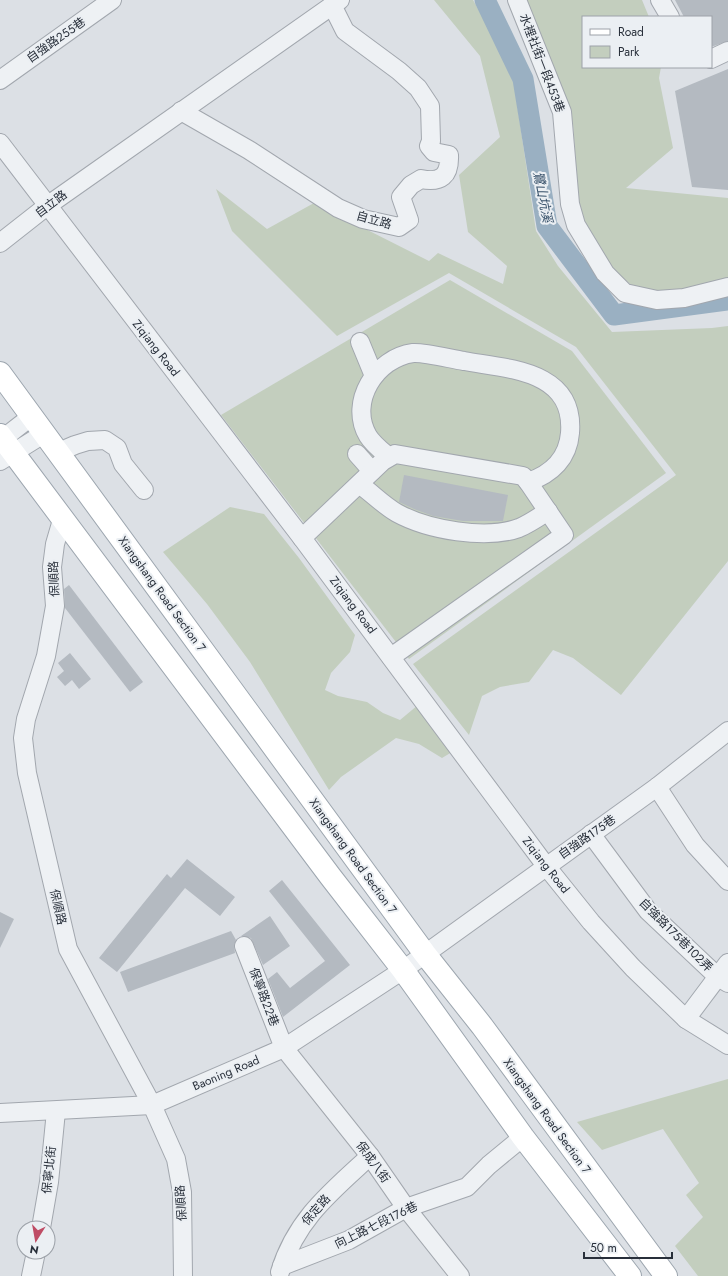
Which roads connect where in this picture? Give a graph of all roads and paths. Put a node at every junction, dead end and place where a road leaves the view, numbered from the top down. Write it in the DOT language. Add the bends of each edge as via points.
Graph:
graph roads {
  1 [pos="112,0"];
  2 [pos="517,0"];
  3 [pos="660,0"];
  4 [pos="331,4"];
  5 [pos="669,16"];
  6 [pos="728,51"];
  7 [pos="712,58"];
  8 [pos="0,80"];
  9 [pos="181,111"];
  10 [pos="0,143"];
  11 [pos="47,206"];
  12 [pos="0,243"];
  13 [pos="728,287"];
  14 [pos="360,342"];
  15 [pos="0,373"];
  16 [pos="374,376"];
  17 [pos="38,424"];
  18 [pos="3,445"];
  19 [pos="357,454"];
  20 [pos="61,455"];
  21 [pos="389,457"];
  22 [pos="372,471"];
  23 [pos="528,482"];
  24 [pos="359,484"];
  25 [pos="144,490"];
  26 [pos="548,511"];
  27 [pos="62,520"];
  28 [pos="302,538"];
  29 [pos="391,657"];
  30 [pos="728,732"];
  31 [pos="657,786"];
  32 [pos="591,834"];
  33 [pos="546,866"];
  34 [pos="728,881"];
  35 [pos="244,946"];
  36 [pos="425,954"];
  37 [pos="403,970"];
  38 [pos="725,974"];
  39 [pos="686,1019"];
  40 [pos="728,1045"];
  41 [pos="284,1048"];
  42 [pos="152,1105"];
  43 [pos="56,1111"];
  44 [pos="0,1113"];
  45 [pos="523,1137"];
  46 [pos="370,1156"];
  47 [pos="406,1208"];
  48 [pos="42,1220"];
  49 [pos="34,1260"];
  50 [pos="280,1271"];
  51 [pos="31,1276"];
  52 [pos="183,1276"];
  53 [pos="460,1276"];
  54 [pos="630,1276"];
  55 [pos="666,1276"];
  1 -- 8 [label="street, 自強路255巷"];
  2 -- 13 [label="street, 水裡社街一段453巷" via="562,112 570,204 576,225 605,273 625,293 657,300 684,298"];
  3 -- 5 [label="street"];
  4 -- 9 [label="street, 自立路"];
  4 -- 9 [label="street, 自立路" via="345,31 418,88 430,106 429,146 434,152 449,154 449,165 444,176 433,181 421,179 411,185 401,197 409,220 399,227 384,225 338,208 249,150"];
  6 -- 7 [label="street"];
  9 -- 11 [label="street, 自立路"];
  10 -- 11 [label="street, Ziqiang Road"];
  11 -- 12 [label="street, 自立路"];
  11 -- 28 [label="street, Ziqiang Road"];
  14 -- 16 [label="street"];
  15 -- 17 [label="main road, Xiangshang Road Section 7"];
  16 -- 21 [label="street" via="367,385 362,415 368,435"];
  16 -- 23 [label="street" via="391,360 414,353 542,378 562,395 571,419 569,441 564,457 543,477"];
  17 -- 18 [label="street"];
  17 -- 20 [label="main road, Xiangshang Road Section 7"];
  18 -- 27 [label="main road"];
  19 -- 22 [label="street"];
  20 -- 25 [label="street" via="75,445 105,440 117,448 123,464"];
  20 -- 36 [label="main road, Xiangshang Road Section 7"];
  21 -- 22 [label="street"];
  21 -- 23 [label="street" via="395,454 523,476"];
  22 -- 24 [label="street"];
  23 -- 26 [label="street"];
  24 -- 26 [label="street" via="398,514 457,531 502,532 519,528"];
  24 -- 28 [label="street"];
  26 -- 29 [label="street" via="564,535"];
  27 -- 37 [label="main road"];
  27 -- 42 [label="street, 保順路" via="52,567 55,606 46,656 26,719 23,738 26,773 68,949"];
  28 -- 29 [label="street, Ziqiang Road"];
  29 -- 33 [label="street, Ziqiang Road"];
  30 -- 31 [label="street, 自強路175巷"];
  31 -- 32 [label="street, 自強路175巷"];
  31 -- 34 [label="street" via="695,845"];
  32 -- 33 [label="street, 自強路175巷"];
  32 -- 38 [label="street, 自強路175巷102弄" via="648,910"];
  33 -- 36 [label="street, 自強路175巷"];
  33 -- 39 [label="street, Ziqiang Road" via="591,922 633,968"];
  35 -- 41 [label="street, 保寧路22巷"];
  36 -- 37 [label="street, Baoning Road"];
  36 -- 55 [label="main road, Xiangshang Road Section 7" via="482,1026"];
  37 -- 41 [label="street, Baoning Road"];
  37 -- 45 [label="main road"];
  38 -- 39 [label="street"];
  39 -- 40 [label="street, Ziqiang Road"];
  41 -- 42 [label="street, Baoning Road"];
  41 -- 46 [label="street, 保成八街"];
  42 -- 43 [label="street, Baoning Road"];
  42 -- 52 [label="street, 保順路" via="176,1159 182,1192"];
  43 -- 44 [label="street, Baoning Road"];
  43 -- 48 [label="street, 保寧北街"];
  45 -- 47 [label="street, 向上路七段176巷" via="467,1187"];
  45 -- 54 [label="main road"];
  46 -- 47 [label="street, 保成八街"];
  46 -- 50 [label="street, 保定路" via="324,1199 297,1231"];
  47 -- 50 [label="street, 向上路七段176巷" via="349,1240"];
  47 -- 53 [label="street, 保成八街"];
  49 -- 51 [label="street"];
}
